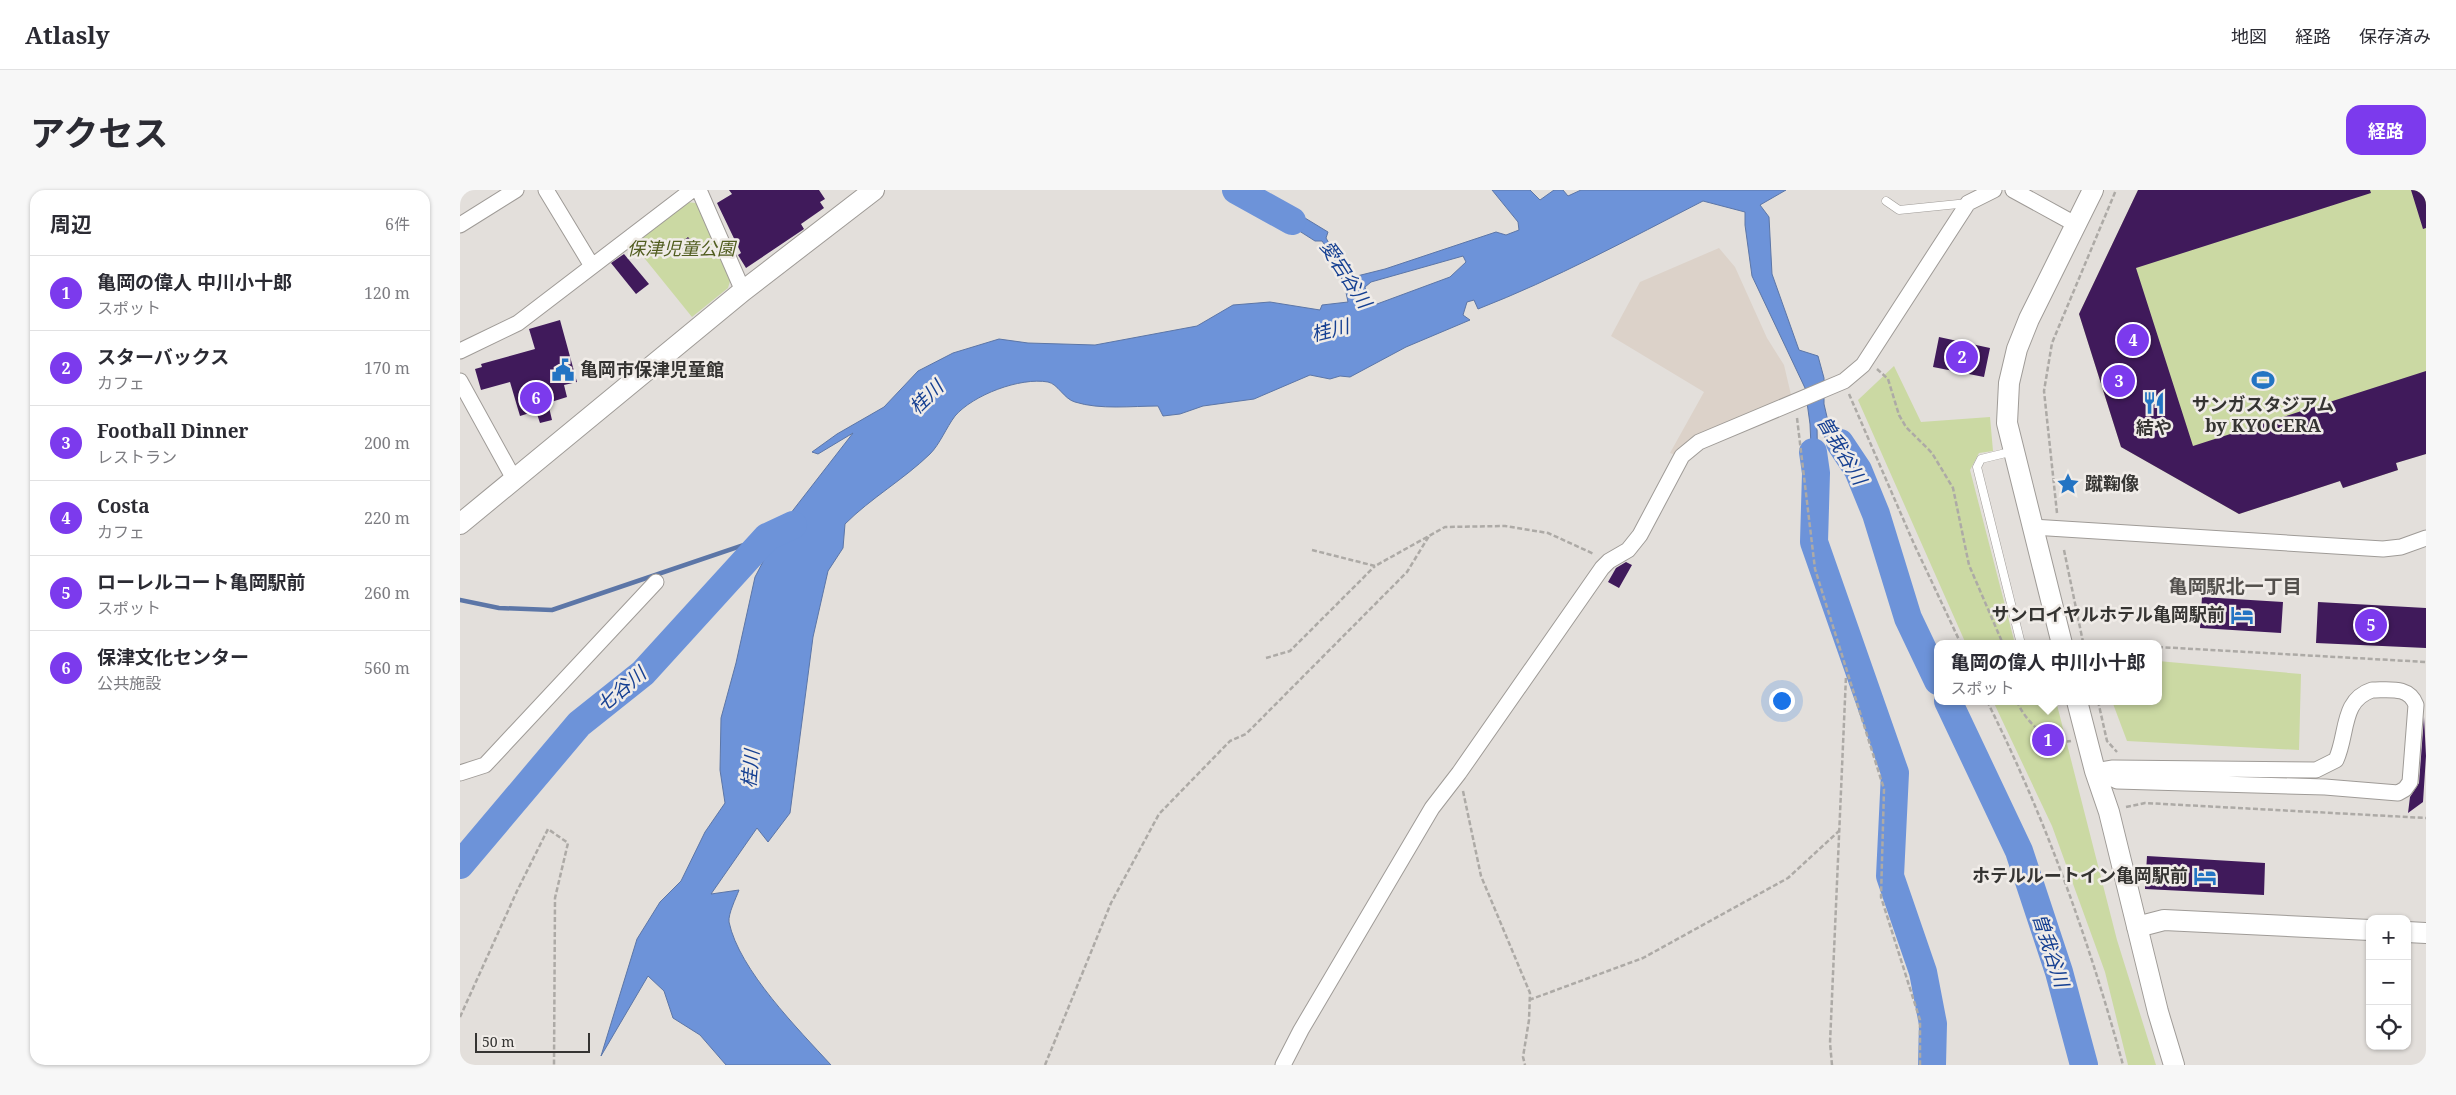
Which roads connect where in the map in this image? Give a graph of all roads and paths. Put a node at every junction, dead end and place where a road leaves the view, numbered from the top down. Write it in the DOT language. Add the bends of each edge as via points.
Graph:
graph roads {
  1 [pos="516,190"];
  2 [pos="546,190"];
  3 [pos="692,190"];
  4 [pos="699,190"];
  5 [pos="874,190"];
  6 [pos="1994,190"];
  7 [pos="2013,190"];
  8 [pos="2094,190"];
  9 [pos="2116,190"];
  10 [pos="1886,201"];
  11 [pos="1968,203"];
  12 [pos="2075,224"];
  13 [pos="460,225"];
  14 [pos="2079,263"];
  15 [pos="2084,265"];
  16 [pos="592,266"];
  17 [pos="743,291"];
  18 [pos="460,350"];
  19 [pos="1880,372"];
  20 [pos="460,381"];
  21 [pos="1839,384"];
  22 [pos="1798,402"];
  23 [pos="2014,451"];
  24 [pos="514,479"];
  25 [pos="2058,517"];
  26 [pos="460,524"];
  27 [pos="2032,527"];
  28 [pos="1429,536"];
  29 [pos="2426,538"];
  30 [pos="1312,550"];
  31 [pos="2064,550"];
  32 [pos="1609,561"];
  33 [pos="1375,566"];
  34 [pos="656,582"];
  35 [pos="1959,640"];
  36 [pos="2001,640"];
  37 [pos="2020,640"];
  38 [pos="2061,640"];
  39 [pos="2083,640"];
  40 [pos="2162,647"];
  41 [pos="1266,658"];
  42 [pos="2426,662"];
  43 [pos="1846,672"];
  44 [pos="1990,705"];
  45 [pos="2019,705"];
  46 [pos="2078,705"];
  47 [pos="2099,705"];
  48 [pos="2072,740"];
  49 [pos="2119,753"];
  50 [pos="2095,771"];
  51 [pos="460,773"];
  52 [pos="1459,773"];
  53 [pos="2122,808"];
  54 [pos="2426,818"];
  55 [pos="1840,830"];
  56 [pos="2137,927"];
  57 [pos="2366,930"];
  58 [pos="2411,932"];
  59 [pos="2426,933"];
  60 [pos="1529,1000"];
  61 [pos="460,1017"];
  62 [pos="554,1065"];
  63 [pos="1045,1065"];
  64 [pos="1284,1065"];
  65 [pos="1525,1065"];
  66 [pos="1832,1065"];
  67 [pos="1920,1065"];
  68 [pos="2123,1065"];
  69 [pos="2174,1065"];
  1 -- 13 [label="street"];
  2 -- 16 [label="street"];
  3 -- 16 [label="street"];
  4 -- 17 [label="street"];
  5 -- 17 [label="street"];
  6 -- 11 [label="street"];
  7 -- 12 [label="street"];
  8 -- 12 [label="street"];
  9 -- 15 [label="path"];
  10 -- 11 [label="lane" via="1899,210"];
  11 -- 21 [label="street" via="1863,365"];
  12 -- 23 [label="street" via="2017,349 2009,383 2007,423"];
  14 -- 15 [label="path"];
  15 -- 25 [label="path" via="2052,343 2044,391"];
  16 -- 18 [label="street" via="518,323"];
  17 -- 24 [label="street"];
  19 -- 36 [label="path" via="1888,379 1902,421 1932,453 1953,488 1969,565"];
  20 -- 24 [label="street"];
  21 -- 22 [label="street"];
  21 -- 35 [label="path"];
  22 -- 32 [label="street" via="1699,442 1682,456 1640,535 1628,550"];
  22 -- 43 [label="path" via="1815,569"];
  23 -- 27 [label="street"];
  23 -- 37 [label="lane" via="1981,459 1977,467"];
  24 -- 26 [label="street"];
  27 -- 29 [label="street" via="2383,549 2401,547"];
  27 -- 38 [label="street"];
  28 -- 32 [label="path" via="1445,527 1505,526 1548,532"];
  28 -- 33 [label="path"];
  28 -- 63 [label="path" via="1406,572 1246,734 1230,740 1159,814 1111,903"];
  30 -- 33 [label="path"];
  31 -- 39 [label="path"];
  32 -- 52 [label="street"];
  33 -- 41 [label="path" via="1290,651"];
  34 -- 51 [label="street" via="485,765"];
  40 -- 42 [label="path"];
  43 -- 55 [label="path"];
  43 -- 67 [label="path" via="1884,789 1881,897 1920,1020"];
  44 -- 68 [label="path" via="2072,897"];
  45 -- 48 [label="path" via="2026,717 2045,734 2060,740"];
  46 -- 50 [label="street"];
  47 -- 49 [label="path" via="2108,741"];
  50 -- 50 [label="street" via="2114,768 2316,770 2336,760 2351,706 2360,694 2372,690 2404,691 2412,695 2416,705 2410,782 2405,790 2398,793 2325,787 2118,781"];
  50 -- 56 [label="street" via="2109,812"];
  52 -- 60 [label="path" via="1481,876 1530,993"];
  52 -- 64 [label="street" via="1432,808 1301,1030"];
  53 -- 54 [label="path" via="2145,803"];
  55 -- 60 [label="path" via="1788,878 1642,958"];
  55 -- 66 [label="path" via="1830,1043"];
  56 -- 57 [label="street" via="2164,920"];
  56 -- 69 [label="street"];
  58 -- 59 [label="street"];
  60 -- 65 [label="path"];
  61 -- 62 [label="path" via="548,829 568,843 555,898"];
}
